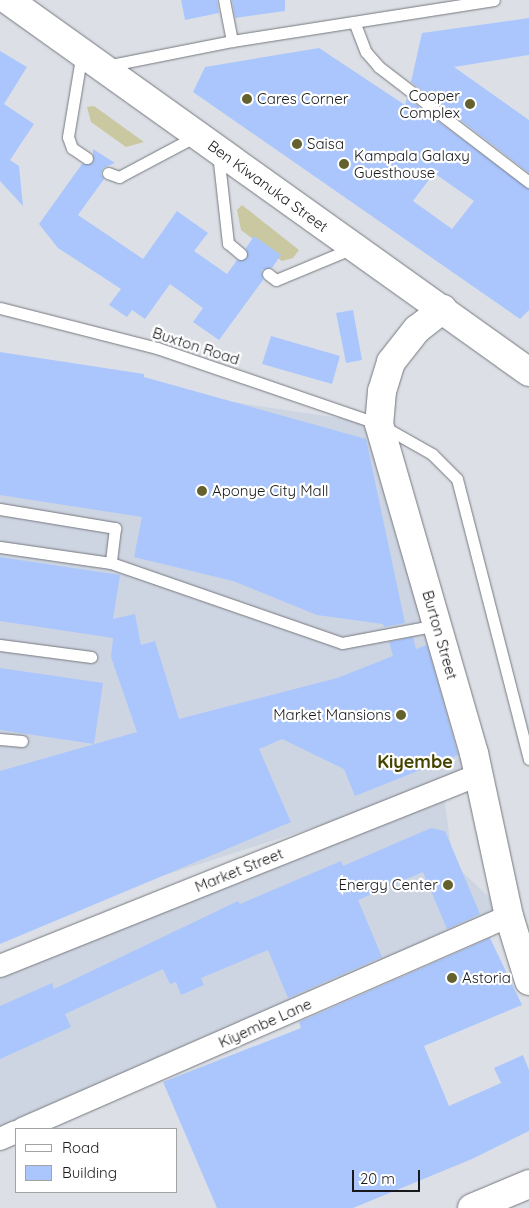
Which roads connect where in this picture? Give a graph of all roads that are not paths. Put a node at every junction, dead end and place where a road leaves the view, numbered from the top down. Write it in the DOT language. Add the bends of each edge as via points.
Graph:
graph roads {
  1 [pos="8,0"];
  2 [pos="224,0"];
  3 [pos="494,0"];
  4 [pos="24,8"];
  5 [pos="355,24"];
  6 [pos="232,42"];
  7 [pos="92,60"];
  8 [pos="207,142"];
  9 [pos="87,158"];
  10 [pos="108,173"];
  11 [pos="529,182"];
  12 [pos="353,248"];
  13 [pos="241,254"];
  14 [pos="268,274"];
  15 [pos="0,308"];
  16 [pos="443,309"];
  17 [pos="529,372"];
  18 [pos="379,424"];
  19 [pos="0,509"];
  20 [pos="0,547"];
  21 [pos="110,563"];
  22 [pos="437,625"];
  23 [pos="0,645"];
  24 [pos="91,657"];
  25 [pos="0,739"];
  26 [pos="22,741"];
  27 [pos="529,759"];
  28 [pos="478,775"];
  29 [pos="508,916"];
  30 [pos="0,966"];
  31 [pos="529,981"];
  32 [pos="24,1128"];
  33 [pos="15,1132"];
  34 [pos="0,1139"];
  35 [pos="529,1184"];
  36 [pos="472,1208"];
  1 -- 4 [label="main road, Ben Kiwanuka Street"];
  2 -- 6 [label="lane"];
  3 -- 5 [label="lane"];
  4 -- 7 [label="main road, Ben Kiwanuka Street"];
  5 -- 6 [label="lane"];
  5 -- 11 [label="lane" via="366,52 379,67"];
  6 -- 7 [label="lane"];
  7 -- 8 [label="main road, Ben Kiwanuka Street"];
  7 -- 9 [label="lane" via="68,136 72,148"];
  8 -- 10 [label="lane" via="119,176"];
  8 -- 12 [label="main road, Ben Kiwanuka Street"];
  8 -- 13 [label="lane" via="228,243"];
  12 -- 14 [label="lane" via="276,280"];
  12 -- 16 [label="main road, Ben Kiwanuka Street"];
  15 -- 18 [label="lane, Buxton Road" via="157,348"];
  16 -- 17 [label="main road, Ben Kiwanuka Street"];
  16 -- 18 [label="main road, Burton Street" via="417,329 391,362 382,391"];
  18 -- 22 [label="main road, Burton Street"];
  18 -- 27 [label="lane, Buxton Road" via="432,454 457,479"];
  19 -- 21 [label="lane" via="115,528"];
  20 -- 21 [label="lane"];
  21 -- 22 [label="lane" via="342,643"];
  22 -- 28 [label="main road, Burton Street"];
  23 -- 24 [label="lane"];
  25 -- 26 [label="lane"];
  28 -- 29 [label="main road, Burton Street"];
  28 -- 30 [label="street, Market Street"];
  29 -- 31 [label="main road, Burton Street"];
  29 -- 32 [label="street, Kiyembe Lane"];
  33 -- 34 [label="street"];
  35 -- 36 [label="main road"];
}
